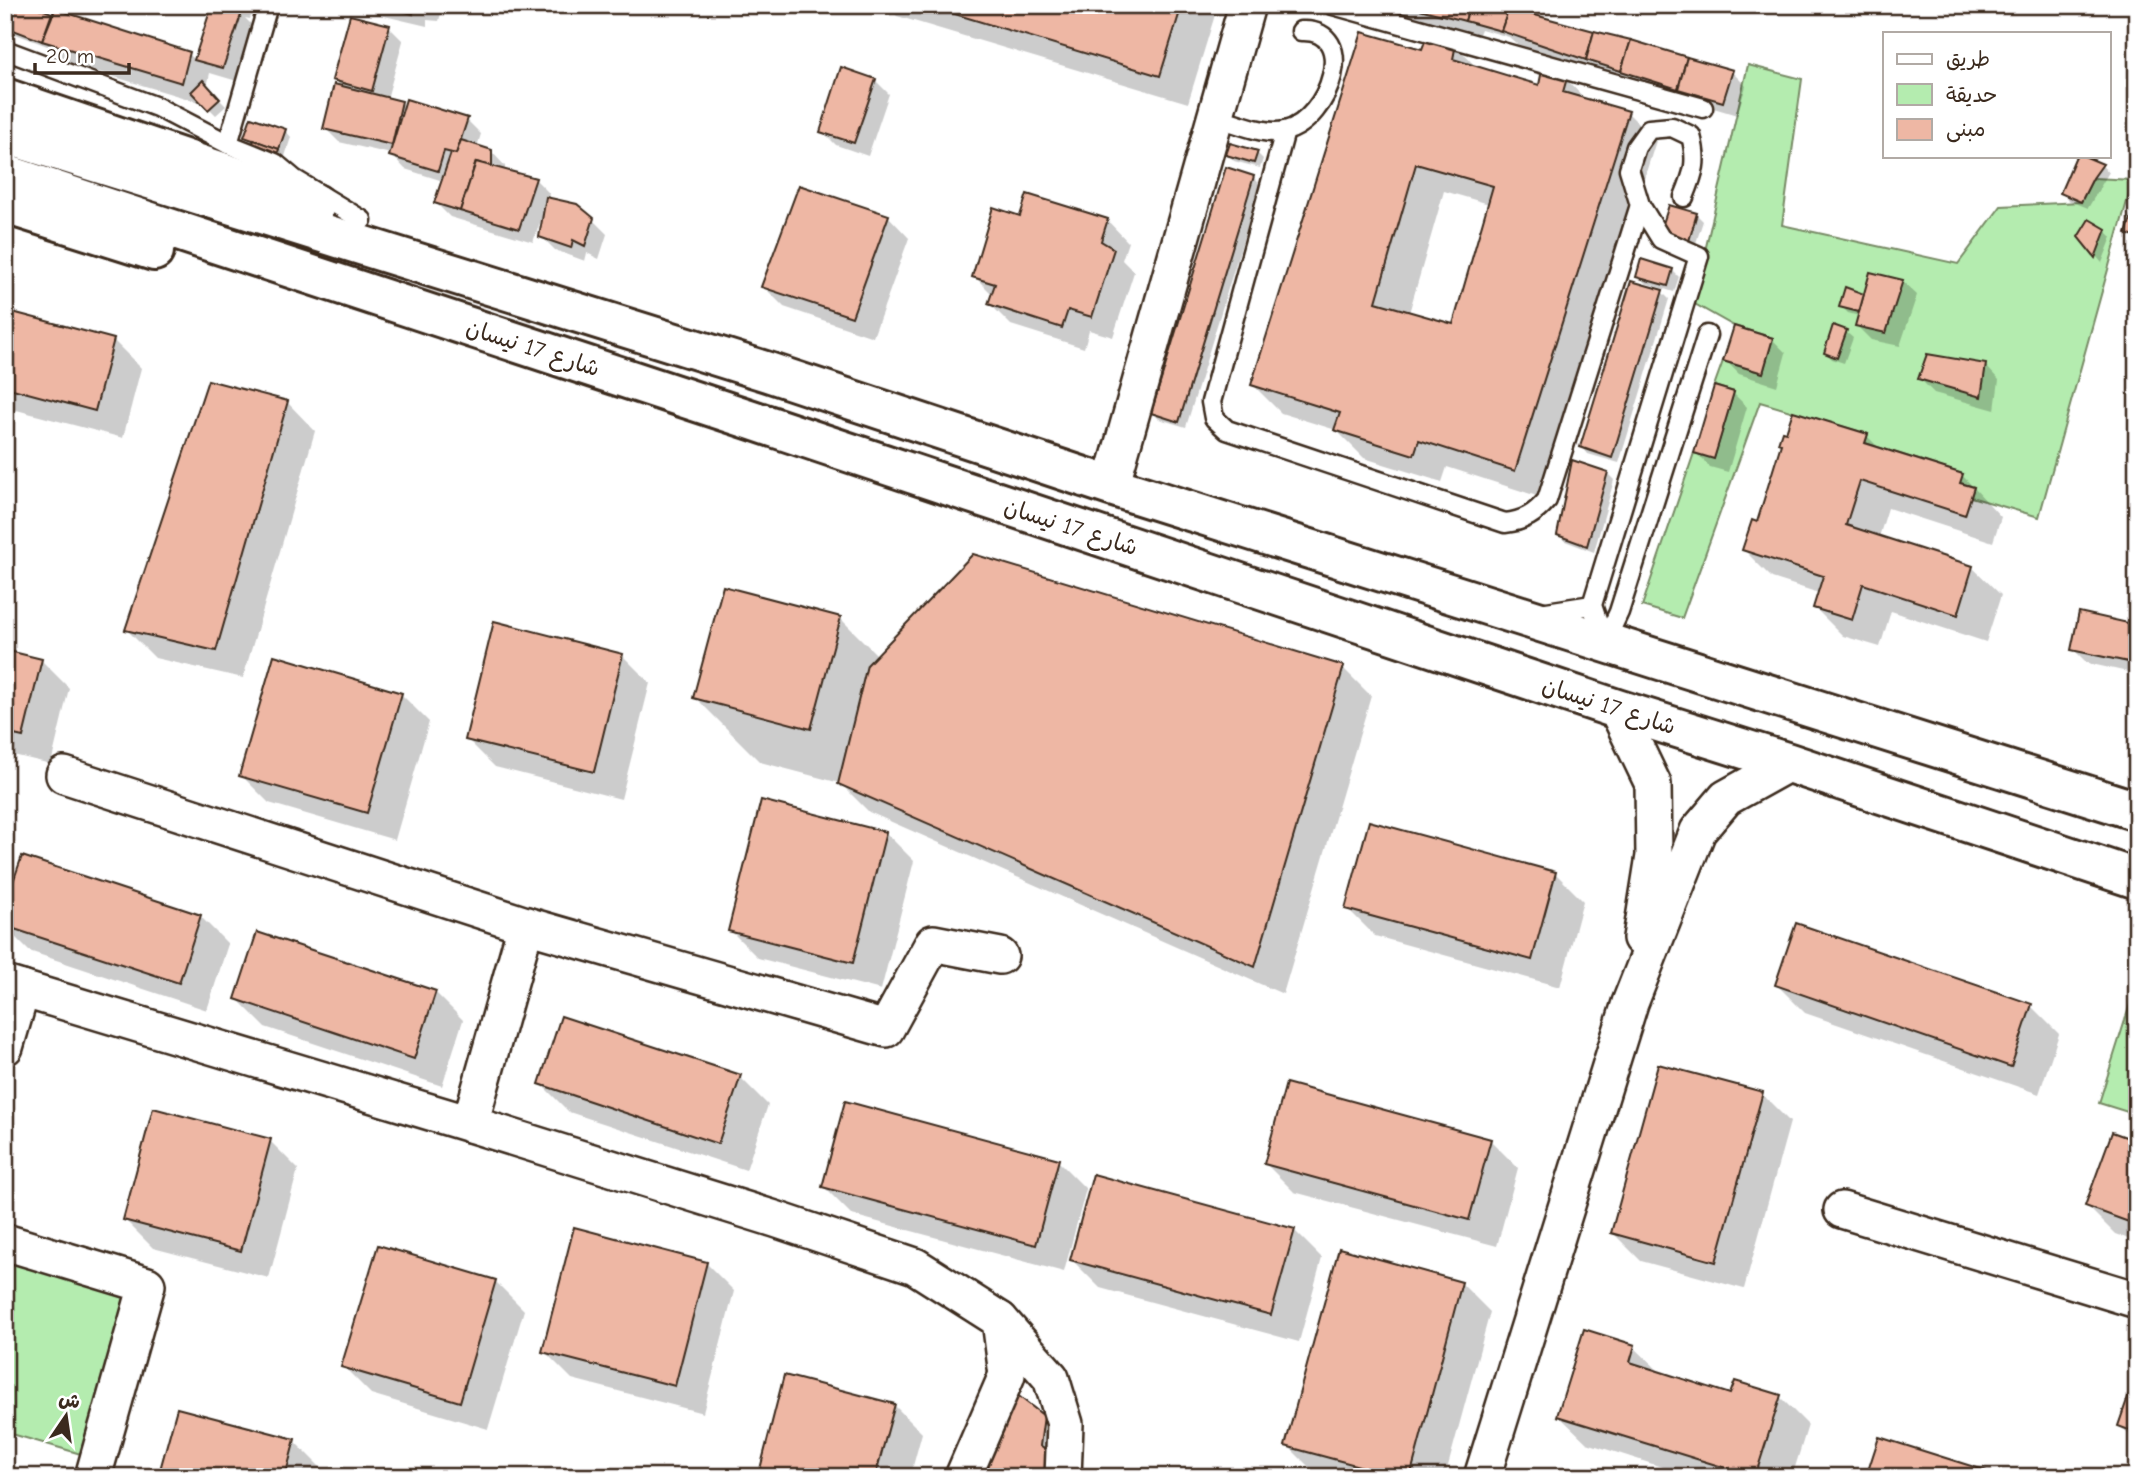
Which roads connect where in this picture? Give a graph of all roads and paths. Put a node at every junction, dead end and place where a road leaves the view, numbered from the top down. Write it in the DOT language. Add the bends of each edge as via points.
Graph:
graph roads {
  1 [pos="268,5"];
  2 [pos="1247,5"];
  3 [pos="1333,5"];
  4 [pos="1301,31"];
  5 [pos="5,50"];
  6 [pos="5,98"];
  7 [pos="1703,108"];
  8 [pos="1215,117"];
  9 [pos="1284,131"];
  10 [pos="5,134"];
  11 [pos="228,144"];
  12 [pos="5,174"];
  13 [pos="1684,197"];
  14 [pos="5,204"];
  15 [pos="1640,205"];
  16 [pos="362,220"];
  17 [pos="1707,335"];
  18 [pos="768,372"];
  19 [pos="752,420"];
  20 [pos="1111,486"];
  21 [pos="1592,605"];
  22 [pos="1521,616"];
  23 [pos="1605,642"];
  24 [pos="1617,709"];
  25 [pos="1789,763"];
  26 [pos="64,775"];
  27 [pos="2137,811"];
  28 [pos="2137,879"];
  29 [pos="526,925"];
  30 [pos="1000,956"];
  31 [pos="13,987"];
  32 [pos="1630,1003"];
  33 [pos="5,1047"];
  34 [pos="470,1124"];
  35 [pos="1842,1210"];
  36 [pos="5,1242"];
  37 [pos="2137,1300"];
  38 [pos="1000,1320"];
  39 [pos="1486,1476"];
  40 [pos="93,1477"];
  41 [pos="963,1477"];
  42 [pos="1063,1477"];
  1 -- 11 [label="lane"];
  2 -- 8 [label="street"];
  3 -- 7 [label="lane"];
  4 -- 9 [label="lane" via="1310,30 1327,40 1334,58 1317,111"];
  5 -- 11 [label="lane" via="157,107"];
  6 -- 16 [label="main road"];
  8 -- 9 [label="lane" via="1265,131"];
  8 -- 20 [label="street"];
  9 -- 15 [label="lane" via="1211,402 1214,418 1227,430 1505,523 1529,517 1547,500"];
  10 -- 18 [label="main road, شارع 17 نيسان"];
  11 -- 16 [label="lane" via="275,163"];
  12 -- 19 [label="main road, شارع 17 نيسان"];
  13 -- 15 [label="lane" via="1696,155 1691,136 1672,127 1649,129 1636,147 1629,169"];
  14 -- 19 [label="main road" via="583,386"];
  15 -- 21 [label="lane" via="1661,239 1699,256"];
  16 -- 18 [label="main road" via="600,294 721,338"];
  17 -- 23 [label="lane" via="1619,612"];
  18 -- 20 [label="main road, شارع 17 نيسان"];
  19 -- 24 [label="main road, شارع 17 نيسان"];
  20 -- 22 [label="main road, شارع 17 نيسان"];
  21 -- 22 [label="lane"];
  21 -- 23 [label="lane"];
  22 -- 23 [label="main road, شارع 17 نيسان"];
  23 -- 27 [label="main road, شارع 17 نيسان"];
  24 -- 25 [label="main road, شارع 17 نيسان"];
  24 -- 32 [label="street" via="1653,785 1654,856"];
  25 -- 28 [label="main road, شارع 17 نيسان"];
  25 -- 32 [label="street" via="1726,798 1698,831"];
  26 -- 29 [label="street"];
  29 -- 30 [label="street" via="886,1029 933,943"];
  29 -- 34 [label="street"];
  31 -- 33 [label="street"];
  31 -- 34 [label="street"];
  32 -- 39 [label="street"];
  34 -- 38 [label="street" via="915,1266"];
  35 -- 37 [label="street"];
  36 -- 40 [label="street" via="147,1285"];
  38 -- 41 [label="street" via="1007,1375"];
  38 -- 42 [label="street" via="1051,1378 1065,1424"];
}
